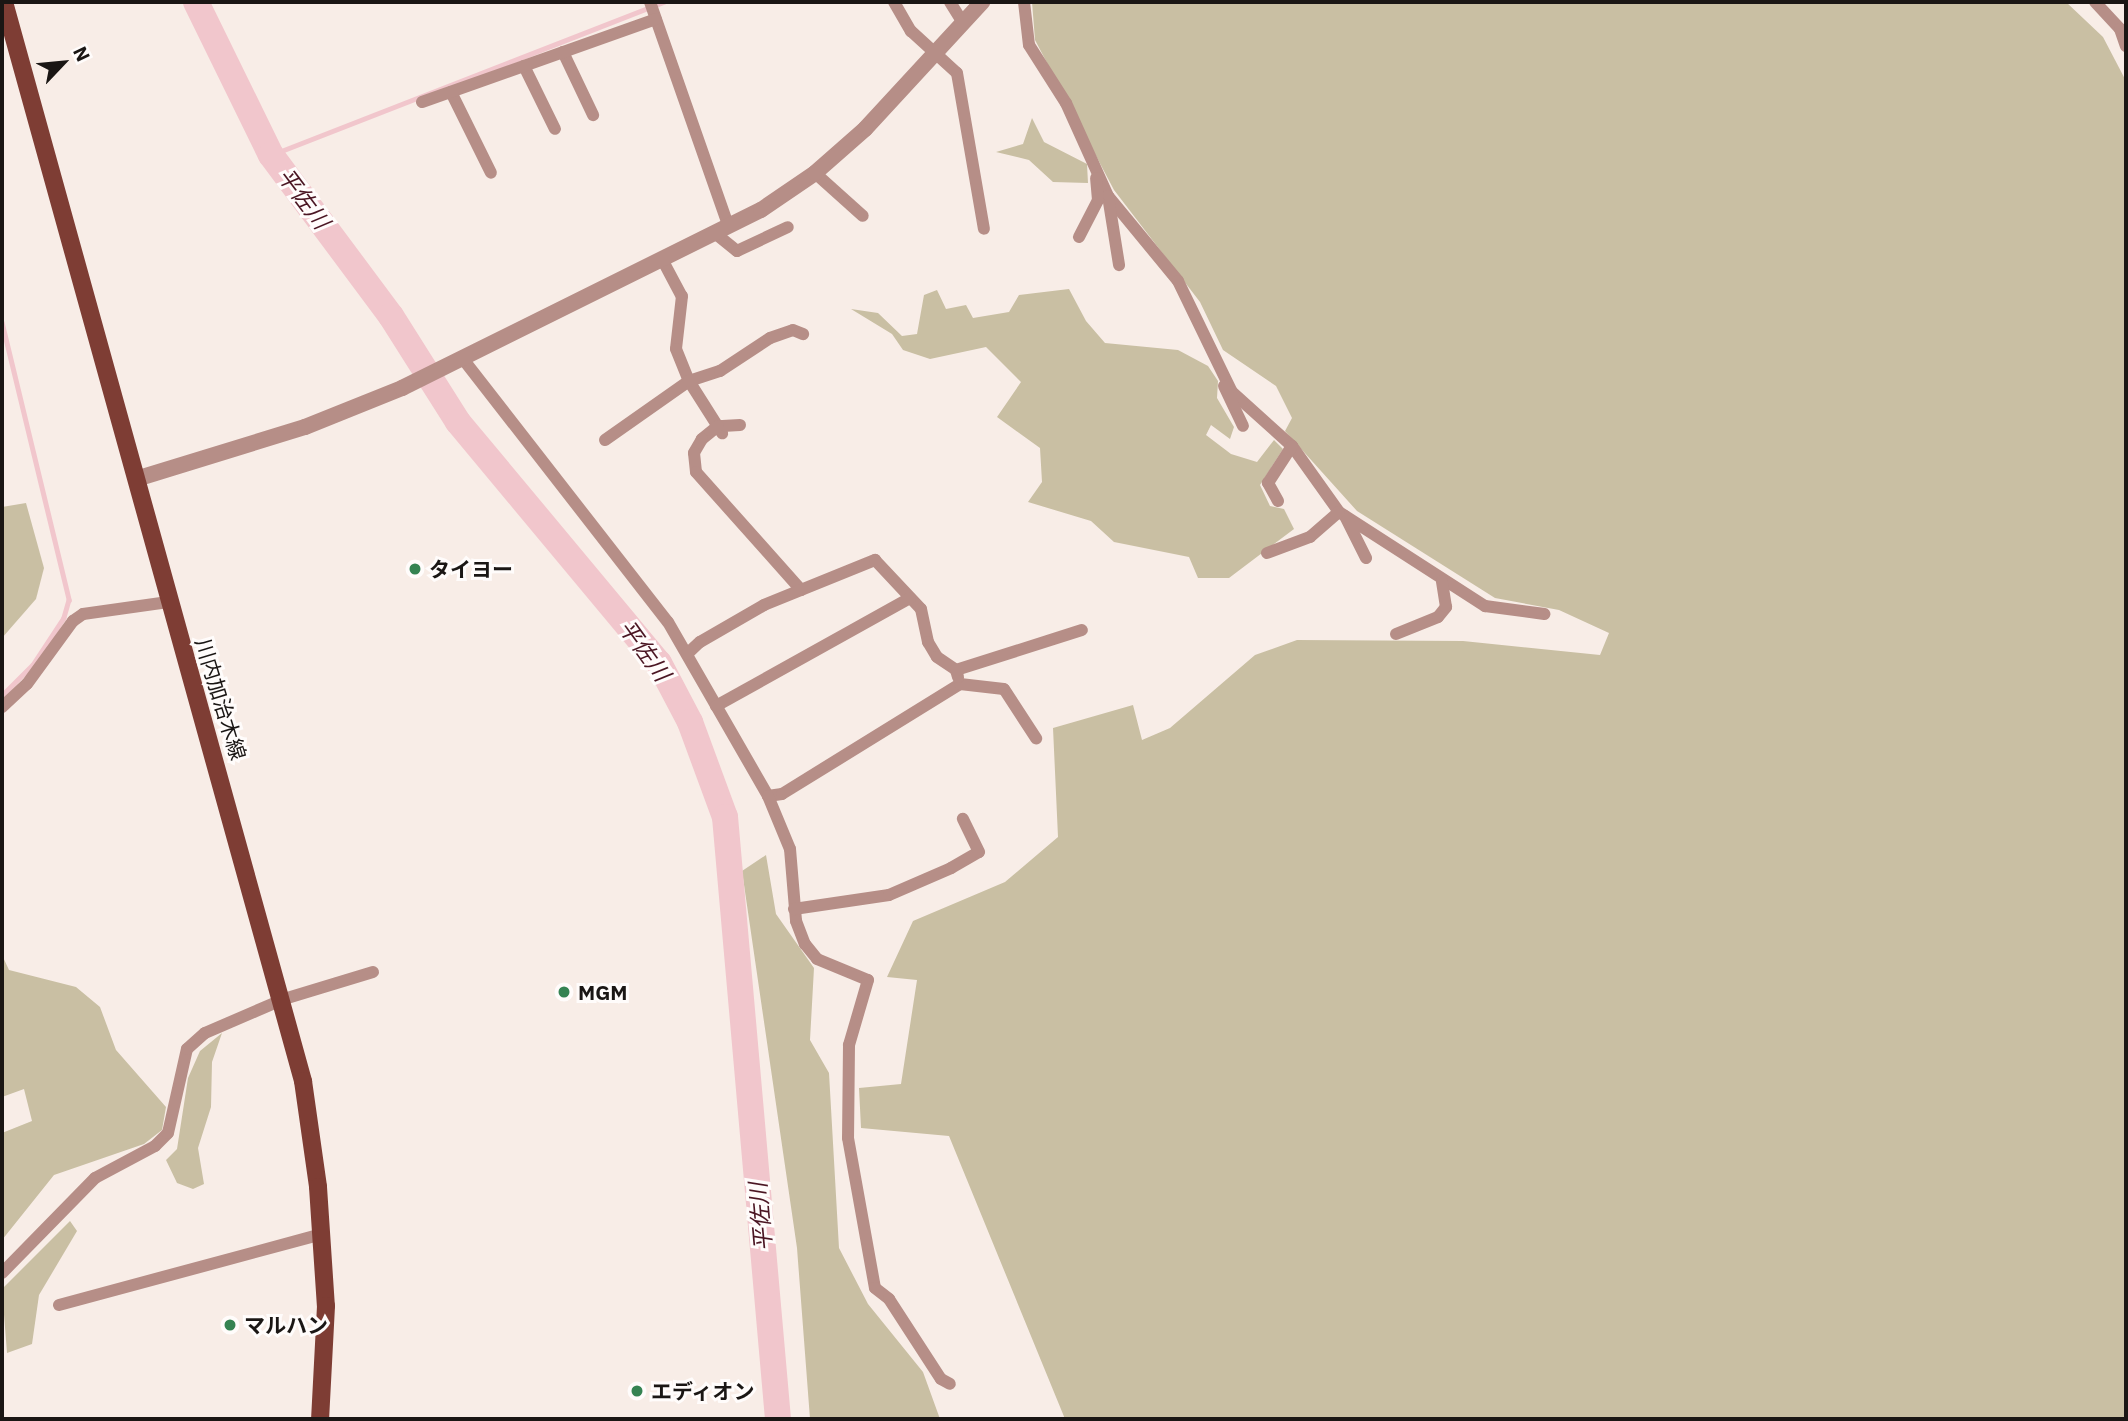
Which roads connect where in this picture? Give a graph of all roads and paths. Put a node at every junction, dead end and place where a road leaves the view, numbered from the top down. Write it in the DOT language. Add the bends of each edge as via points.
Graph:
graph roads {
  1 [pos="4,2"];
  2 [pos="894,2"];
  3 [pos="950,2"];
  4 [pos="982,2"];
  5 [pos="1024,2"];
  6 [pos="2095,2"];
  7 [pos="654,11"];
  8 [pos="963,23"];
  9 [pos="2126,46"];
  10 [pos="9,49"];
  11 [pos="563,52"];
  12 [pos="935,56"];
  13 [pos="524,66"];
  14 [pos="451,92"];
  15 [pos="422,102"];
  16 [pos="593,115"];
  17 [pos="555,130"];
  18 [pos="1095,163"];
  19 [pos="491,173"];
  20 [pos="815,173"];
  21 [pos="1108,196"];
  22 [pos="863,216"];
  23 [pos="788,227"];
  24 [pos="984,229"];
  25 [pos="723,231"];
  26 [pos="1079,237"];
  27 [pos="663,261"];
  28 [pos="1119,265"];
  29 [pos="803,334"];
  30 [pos="460,360"];
  31 [pos="1225,380"];
  32 [pos="689,381"];
  33 [pos="740,425"];
  34 [pos="1243,426"];
  35 [pos="721,430"];
  36 [pos="606,440"];
  37 [pos="1292,446"];
  38 [pos="136,479"];
  39 [pos="1278,501"];
  40 [pos="1342,514"];
  41 [pos="1267,553"];
  42 [pos="1366,558"];
  43 [pos="1442,581"];
  44 [pos="801,590"];
  45 [pos="910,598"];
  46 [pos="169,602"];
  47 [pos="1544,614"];
  48 [pos="1082,630"];
  49 [pos="1396,634"];
  50 [pos="687,654"];
  51 [pos="956,670"];
  52 [pos="960,684"];
  53 [pos="716,706"];
  54 [pos="2,708"];
  55 [pos="1036,737"];
  56 [pos="768,796"];
  57 [pos="963,819"];
  58 [pos="794,909"];
  59 [pos="373,972"];
  60 [pos="284,999"];
  61 [pos="322,1234"];
  62 [pos="2,1273"];
  63 [pos="59,1305"];
  64 [pos="950,1384"];
  65 [pos="320,1419"];
  1 -- 10 [label="main road, 川内加治木線"];
  2 -- 12 [label="street" via="911,32"];
  3 -- 8 [label="street"];
  4 -- 8 [label="street"];
  5 -- 18 [label="street" via="1029,45 1066,103"];
  6 -- 9 [label="street" via="2120,29"];
  7 -- 11 [label="street"];
  7 -- 25 [label="street"];
  8 -- 12 [label="street"];
  10 -- 38 [label="main road, 川内加治木線"];
  11 -- 13 [label="street"];
  11 -- 16 [label="street"];
  12 -- 20 [label="street" via="865,130"];
  12 -- 24 [label="street" via="957,74 962,89"];
  13 -- 14 [label="street"];
  13 -- 17 [label="street"];
  14 -- 15 [label="street"];
  14 -- 19 [label="street"];
  18 -- 21 [label="street"];
  18 -- 26 [label="street" via="1098,200"];
  20 -- 22 [label="street"];
  20 -- 25 [label="street"];
  21 -- 28 [label="street"];
  21 -- 31 [label="street" via="1178,281"];
  23 -- 25 [label="street" via="737,250"];
  25 -- 27 [label="street"];
  27 -- 30 [label="street"];
  27 -- 32 [label="street" via="682,296 676,349"];
  29 -- 32 [label="street" via="793,330 770,338 720,371"];
  30 -- 38 [label="street" via="293,431"];
  30 -- 50 [label="street" via="668,622"];
  31 -- 34 [label="street" via="1229,403"];
  31 -- 37 [label="street" via="1256,417"];
  32 -- 35 [label="street"];
  32 -- 36 [label="street"];
  33 -- 35 [label="street"];
  35 -- 44 [label="street" via="694,453 696,472"];
  37 -- 39 [label="street" via="1268,483"];
  37 -- 40 [label="street"];
  38 -- 46 [label="main road, 川内加治木線"];
  40 -- 41 [label="street" via="1310,537"];
  40 -- 42 [label="street"];
  40 -- 43 [label="street"];
  43 -- 47 [label="street" via="1485,606"];
  43 -- 49 [label="street" via="1446,607 1438,617"];
  44 -- 45 [label="street" via="875,560"];
  44 -- 50 [label="street" via="764,605"];
  45 -- 51 [label="street" via="921,609 928,642 937,657"];
  45 -- 53 [label="street"];
  46 -- 54 [label="street" via="83,614"];
  46 -- 60 [label="main road, 川内加治木線"];
  48 -- 51 [label="street"];
  50 -- 53 [label="street"];
  51 -- 52 [label="street"];
  52 -- 55 [label="street" via="1004,689"];
  52 -- 56 [label="street" via="782,794"];
  53 -- 56 [label="street"];
  56 -- 58 [label="street" via="790,849"];
  57 -- 58 [label="street" via="979,852 951,868 889,895"];
  58 -- 64 [label="street" via="804,944 817,960 869,980 849,1045 852,1181 875,1288 889,1299 941,1379"];
  59 -- 60 [label="street"];
  60 -- 61 [label="main road, 川内加治木線" via="312,1135"];
  60 -- 62 [label="street" via="205,1033 187,1049 168,1133 155,1146 95,1178"];
  61 -- 63 [label="street"];
  61 -- 65 [label="main road, 川内加治木線" via="326,1306"];
}
